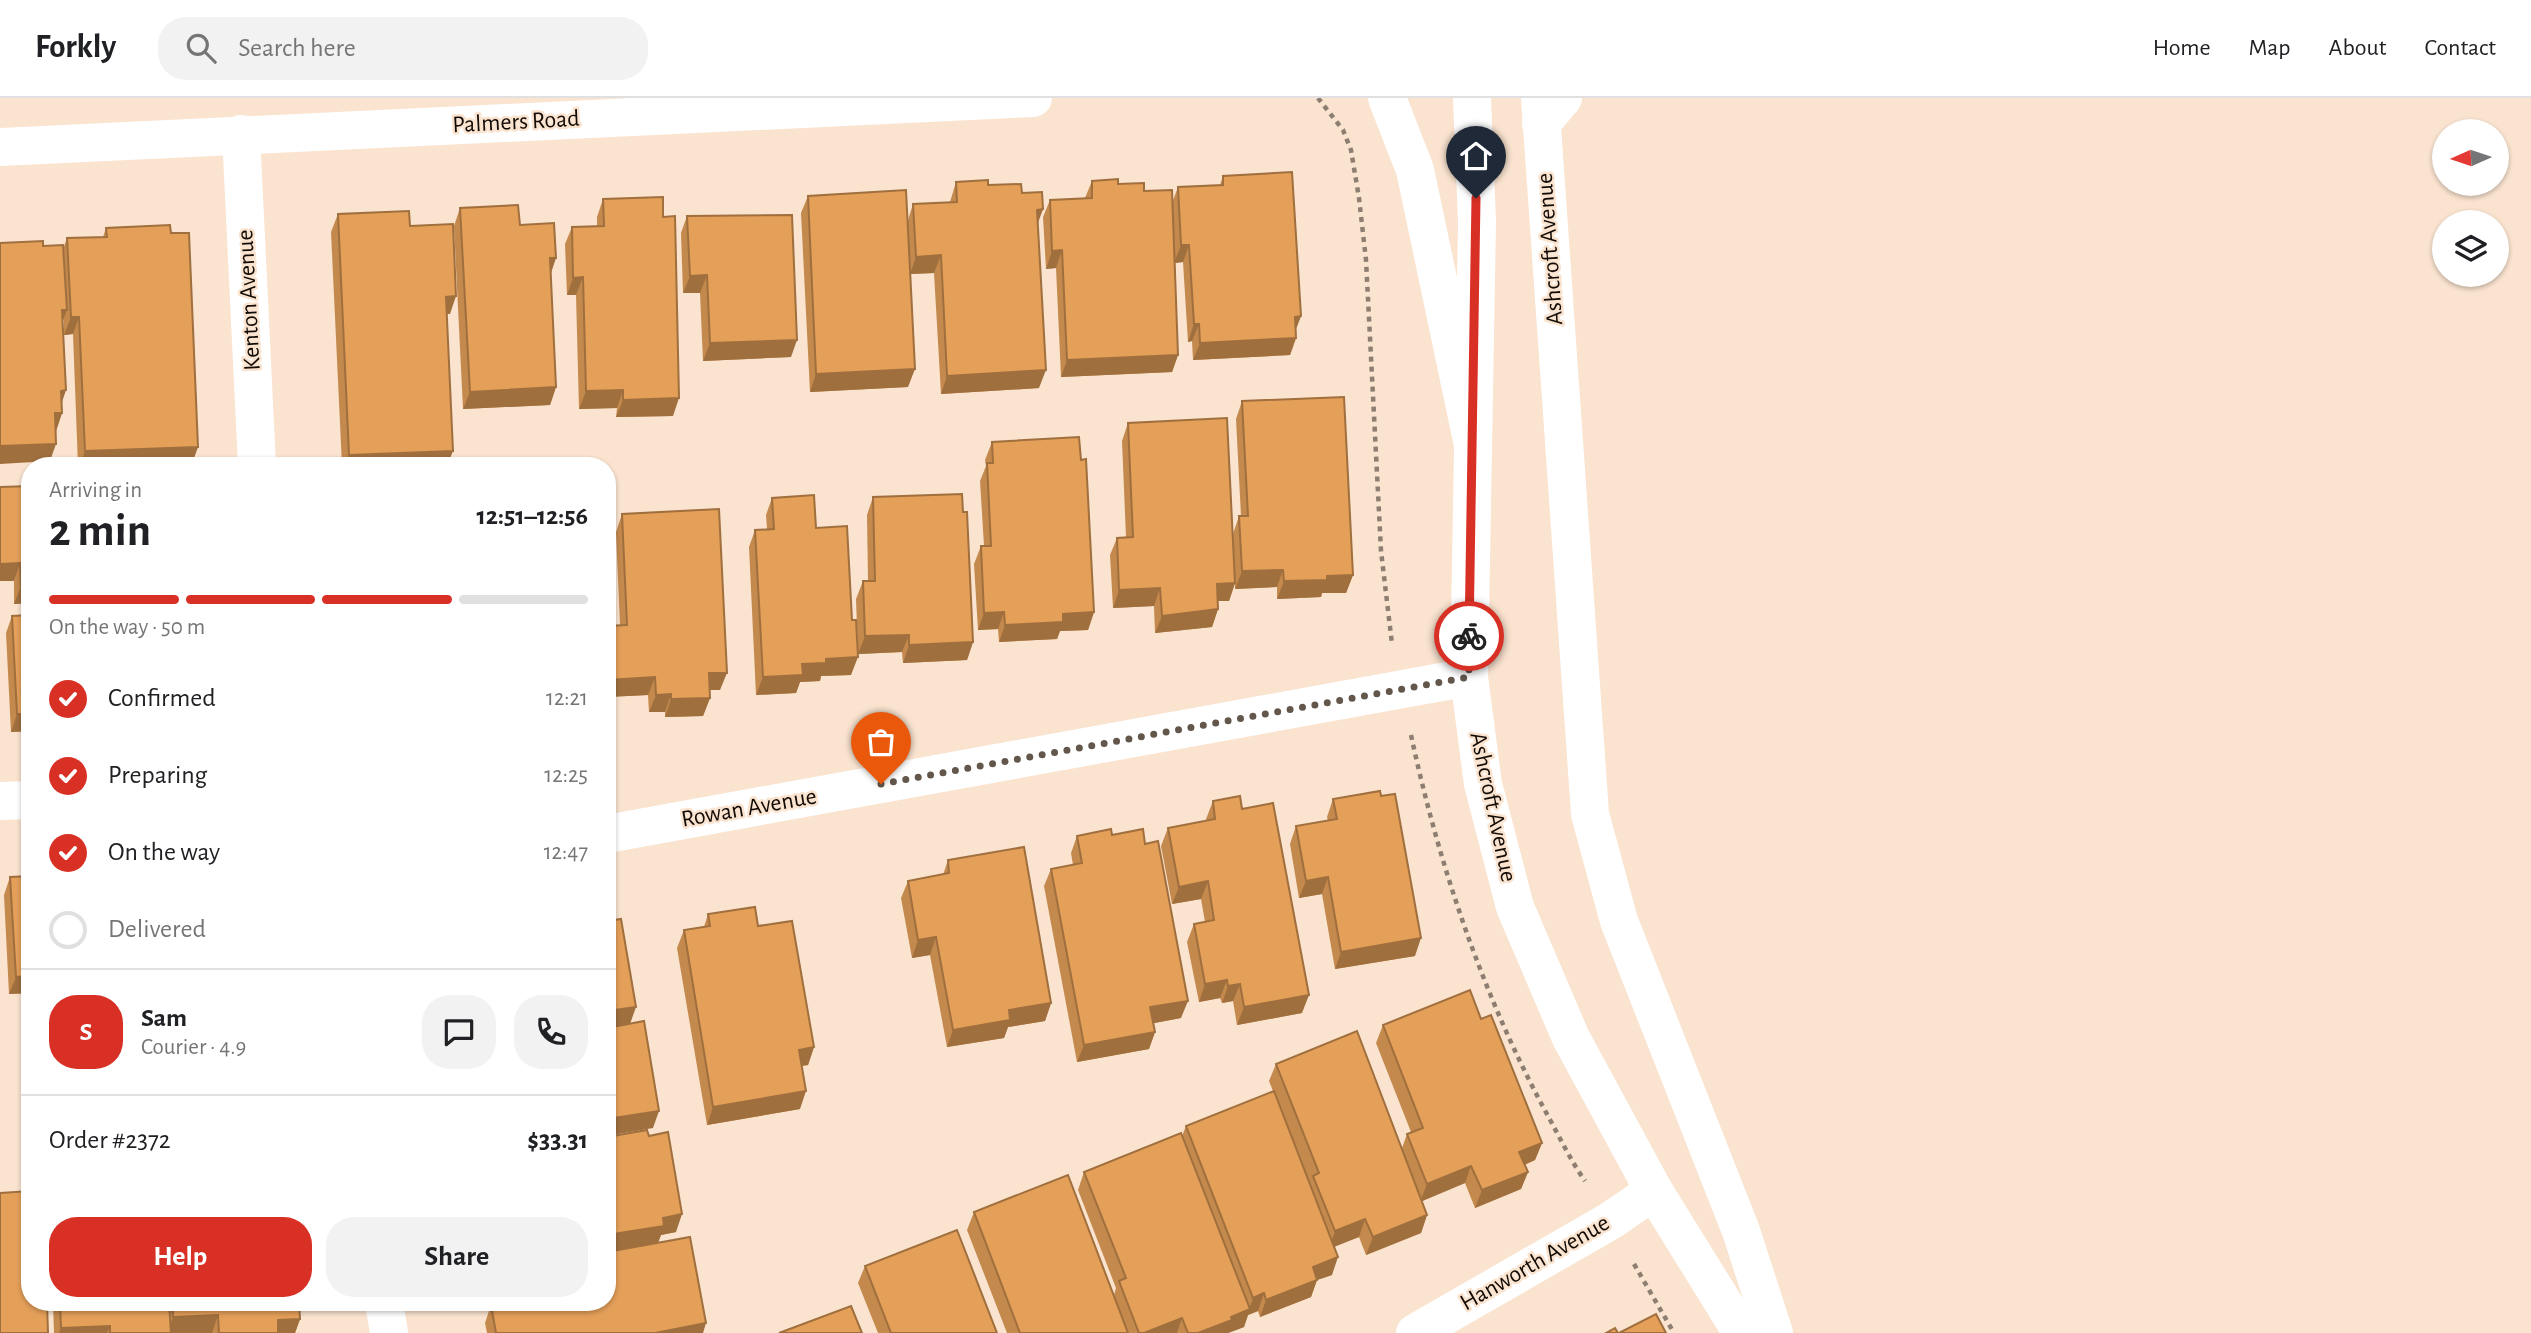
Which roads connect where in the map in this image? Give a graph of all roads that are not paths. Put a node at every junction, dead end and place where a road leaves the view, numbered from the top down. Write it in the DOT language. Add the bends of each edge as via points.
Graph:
graph roads {
  1 [pos="1033,98"];
  2 [pos="1387,98"];
  3 [pos="1472,98"];
  4 [pos="1548,107"];
  5 [pos="241,134"];
  6 [pos="0,147"];
  7 [pos="1473,445"];
  8 [pos="257,457"];
  9 [pos="1469,677"];
  10 [pos="21,800"];
  11 [pos="0,801"];
  12 [pos="616,832"];
  13 [pos="1654,1191"];
  14 [pos="385,1311"];
  15 [pos="389,1333"];
  16 [pos="1415,1333"];
  17 [pos="1742,1333"];
  18 [pos="1774,1333"];
  1 -- 5 [label="main road, Palmers Road"];
  2 -- 7 [label="main road" via="1415,170"];
  3 -- 7 [label="main road, Ashcroft Avenue" via="1477,222"];
  4 -- 18 [label="main road, Ashcroft Avenue" via="1590,814 1619,921 1741,1231"];
  5 -- 6 [label="main road, Palmers Road"];
  5 -- 8 [label="main road, Kenton Avenue"];
  7 -- 9 [label="main road, Ashcroft Avenue"];
  9 -- 12 [label="main road, Rowan Avenue"];
  9 -- 13 [label="main road, Ashcroft Avenue" via="1483,785 1515,908 1571,1038"];
  10 -- 11 [label="main road"];
  13 -- 16 [label="main road, Hanworth Avenue"];
  13 -- 17 [label="main road, Ashcroft Avenue"];
  14 -- 15 [label="main road"];
}
